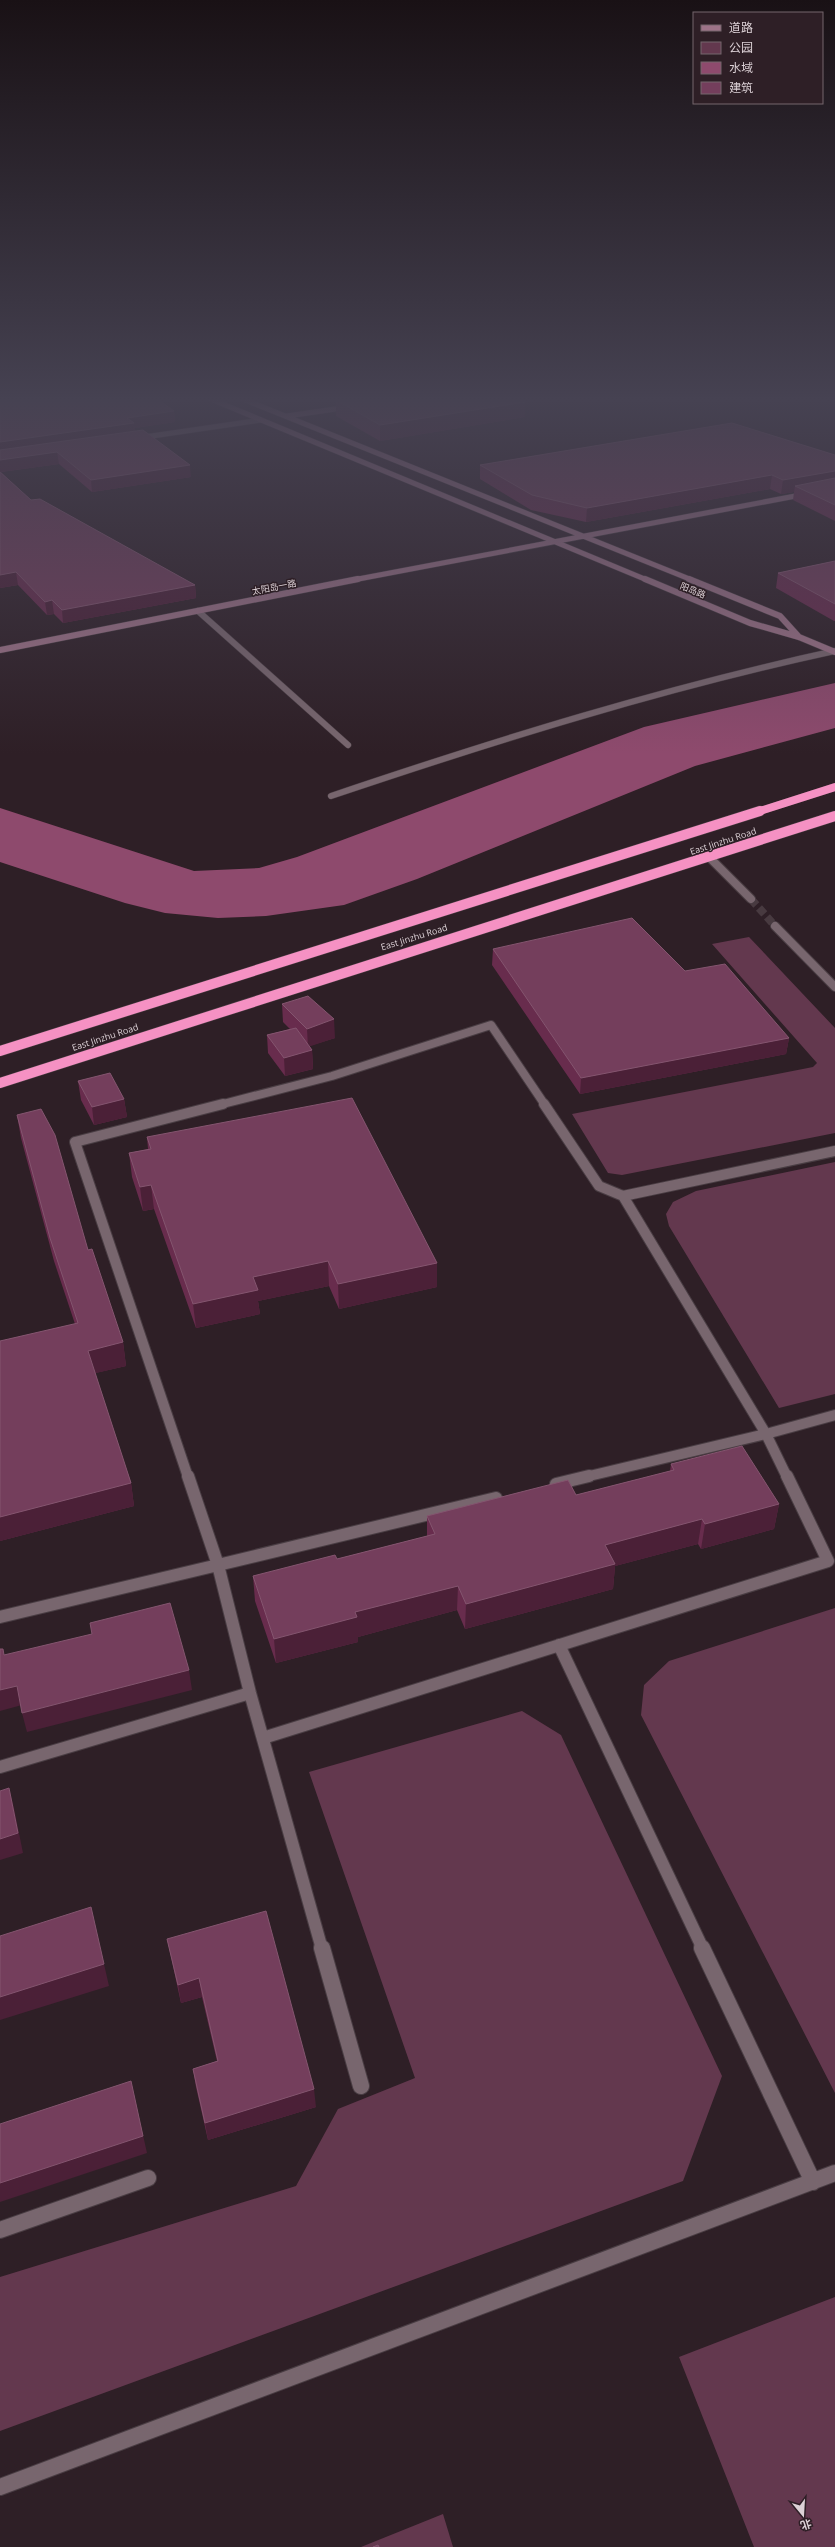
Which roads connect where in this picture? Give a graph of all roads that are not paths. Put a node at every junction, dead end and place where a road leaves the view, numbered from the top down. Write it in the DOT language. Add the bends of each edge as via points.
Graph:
graph roads {
  1 [pos="491,516"];
  2 [pos="531,516"];
  3 [pos="686,516"];
  4 [pos="580,536"];
  5 [pos="551,541"];
  6 [pos="198,611"];
  7 [pos="799,637"];
  8 [pos="0,650"];
  9 [pos="834,652"];
  10 [pos="348,745"];
  11 [pos="835,787"];
  12 [pos="331,796"];
  13 [pos="835,816"];
  14 [pos="710,858"];
  15 [pos="751,899"];
  16 [pos="775,926"];
  17 [pos="835,987"];
  18 [pos="0,1051"];
  19 [pos="0,1082"];
  20 [pos="835,1150"];
  21 [pos="623,1196"];
  22 [pos="835,1415"];
  23 [pos="766,1434"];
  24 [pos="542,1487"];
  25 [pos="503,1496"];
  26 [pos="218,1565"];
  27 [pos="0,1617"];
  28 [pos="559,1645"];
  29 [pos="250,1693"];
  30 [pos="263,1738"];
  31 [pos="0,1767"];
  32 [pos="360,2086"];
  33 [pos="835,2173"];
  34 [pos="148,2178"];
  35 [pos="813,2182"];
  36 [pos="0,2230"];
  37 [pos="0,2487"];
  1 -- 5 [label="main road, 阳岛路"];
  2 -- 4 [label="main road, 阳岛路"];
  3 -- 4 [label="main road, 太阳岛一路"];
  4 -- 5 [label="main road, 太阳岛一路"];
  4 -- 7 [label="main road, 阳岛路" via="780,616"];
  5 -- 6 [label="main road, 太阳岛一路"];
  5 -- 7 [label="main road, 阳岛路" via="750,623"];
  6 -- 8 [label="main road, 太阳岛一路"];
  6 -- 10 [label="street"];
  7 -- 9 [label="main road, 阳岛路"];
  9 -- 12 [label="street" via="762,667 476,747"];
  11 -- 18 [label="highway, East Jinzhu Road"];
  13 -- 14 [label="highway, East Jinzhu Road"];
  14 -- 15 [label="street"];
  14 -- 19 [label="highway, East Jinzhu Road" via="366,964"];
  16 -- 17 [label="street"];
  20 -- 21 [label="street"];
  21 -- 23 [label="street"];
  21 -- 26 [label="street" via="599,1186 491,1025 332,1076 75,1142"];
  22 -- 23 [label="street"];
  23 -- 24 [label="street"];
  23 -- 28 [label="street" via="828,1561"];
  25 -- 26 [label="street"];
  26 -- 27 [label="street"];
  26 -- 29 [label="street"];
  28 -- 30 [label="street"];
  28 -- 35 [label="street"];
  29 -- 30 [label="street"];
  29 -- 31 [label="street"];
  30 -- 32 [label="street"];
  33 -- 35 [label="street"];
  34 -- 36 [label="street"];
  35 -- 37 [label="street"];
}
